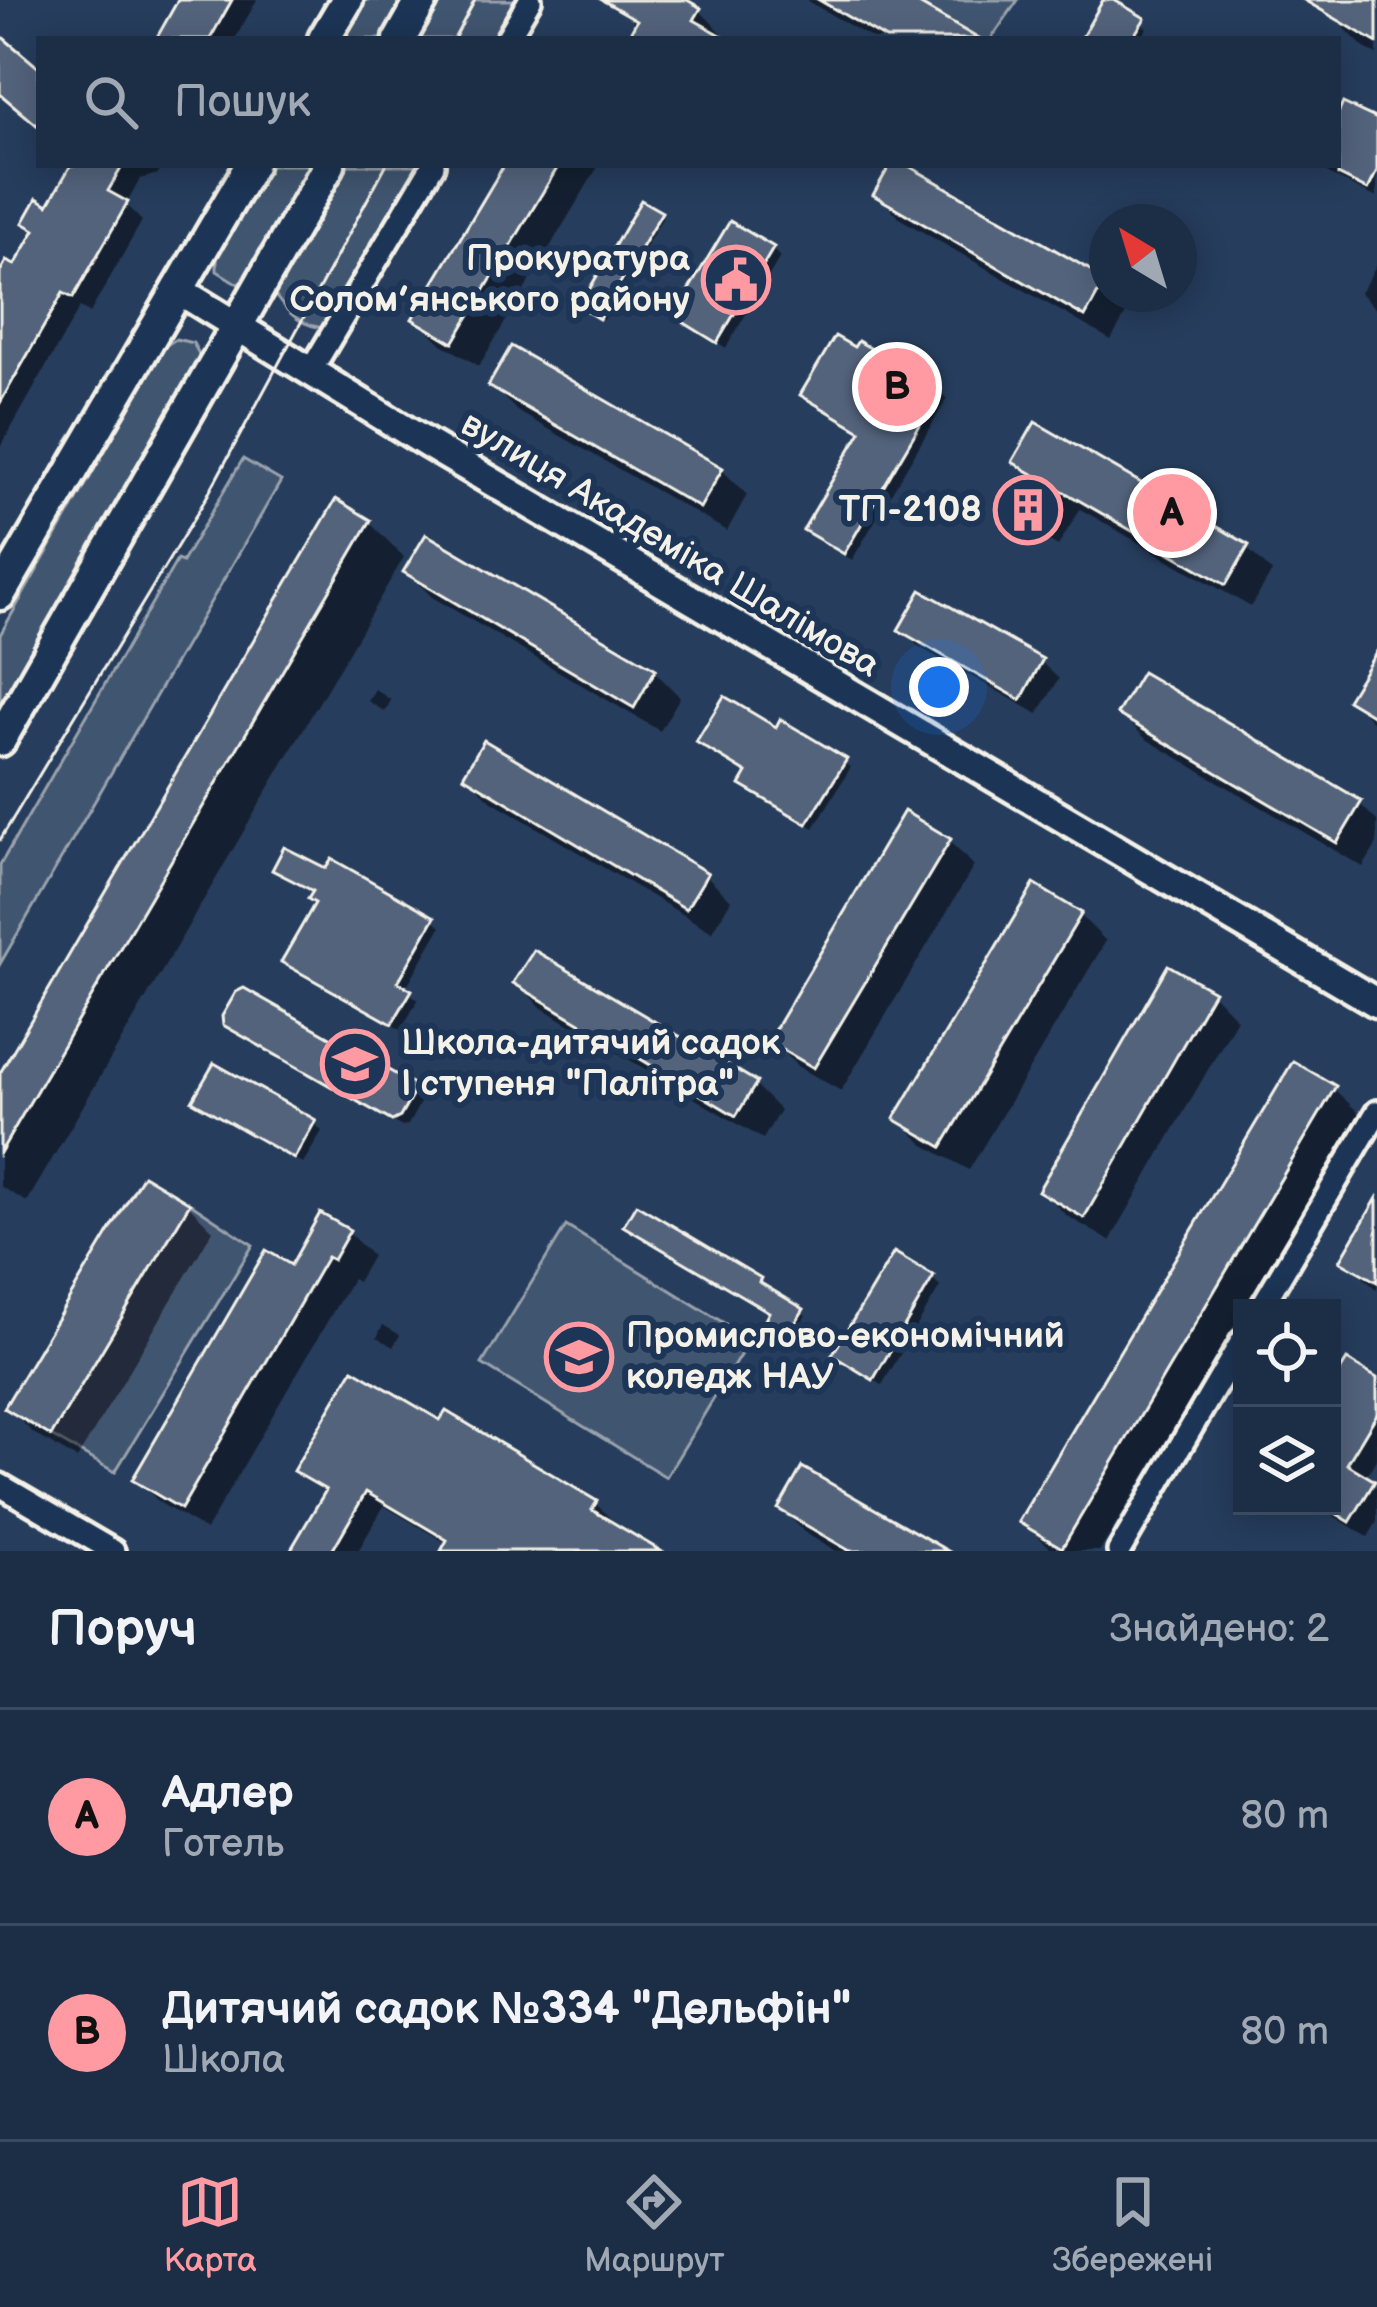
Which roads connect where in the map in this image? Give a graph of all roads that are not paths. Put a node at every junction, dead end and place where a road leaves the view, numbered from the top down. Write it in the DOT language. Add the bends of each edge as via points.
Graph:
graph roads {
  1 [pos="347,0"];
  2 [pos="422,0"];
  3 [pos="530,0"];
  4 [pos="326,36"];
  5 [pos="402,36"];
  6 [pos="509,36"];
  7 [pos="248,168"];
  8 [pos="327,168"];
  9 [pos="431,168"];
  10 [pos="177,290"];
  11 [pos="237,328"];
  12 [pos="310,372"];
  13 [pos="0,594"];
  14 [pos="0,740"];
  15 [pos="1377,1003"];
  16 [pos="1377,1112"];
  17 [pos="1267,1299"];
  18 [pos="1233,1356"];
  19 [pos="0,1485"];
  20 [pos="113,1551"];
  21 [pos="1119,1551"];
  1 -- 4 [label="main road"];
  2 -- 5 [label="main road"];
  3 -- 6 [label="street"];
  7 -- 10 [label="main road"];
  8 -- 11 [label="main road"];
  9 -- 12 [label="street"];
  10 -- 11 [label="street, вулиця Академіка Шалімова"];
  10 -- 13 [label="main road"];
  11 -- 12 [label="street, вулиця Академіка Шалімова"];
  11 -- 14 [label="main road"];
  12 -- 15 [label="street, вулиця Академіка Шалімова"];
  16 -- 17 [label="street"];
  18 -- 21 [label="street"];
  19 -- 20 [label="street"];
}
